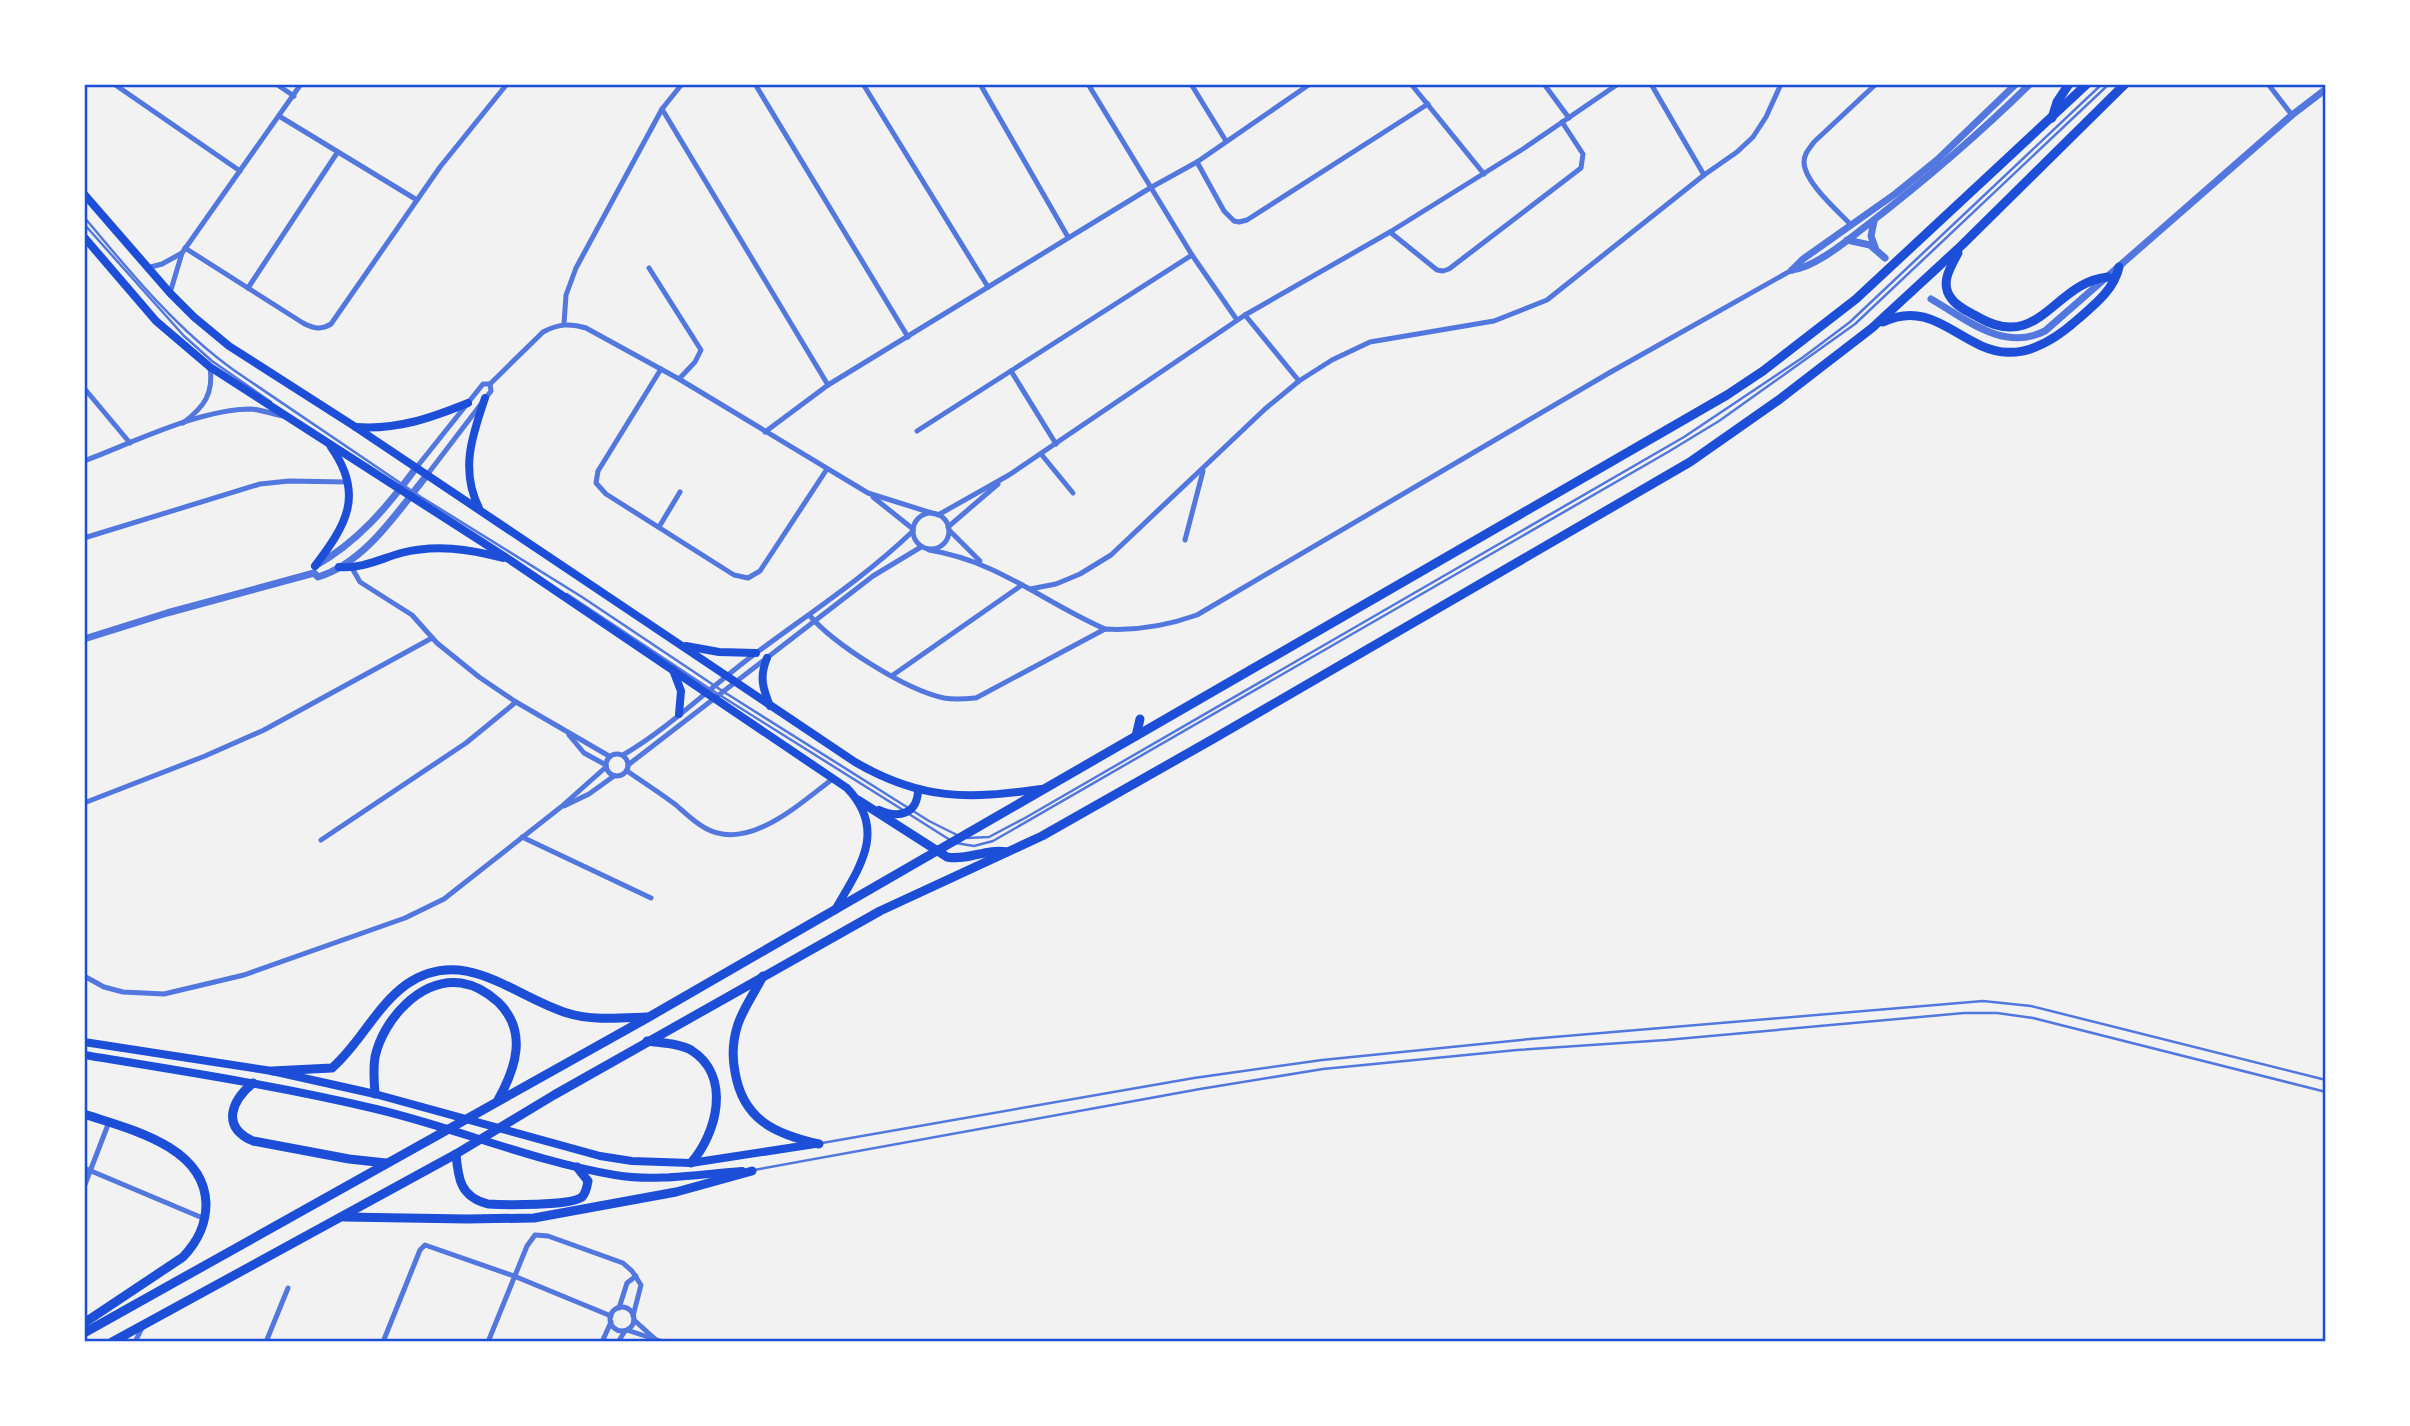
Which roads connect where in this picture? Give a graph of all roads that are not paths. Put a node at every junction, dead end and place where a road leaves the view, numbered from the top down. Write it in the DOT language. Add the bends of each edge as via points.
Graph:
graph roads {
  1 [pos="114,84"];
  2 [pos="276,84"];
  3 [pos="302,84"];
  4 [pos="507,84"];
  5 [pos="682,84"];
  6 [pos="755,84"];
  7 [pos="863,84"];
  8 [pos="980,84"];
  9 [pos="1088,84"];
  10 [pos="1191,84"];
  11 [pos="1310,84"];
  12 [pos="1411,84"];
  13 [pos="1544,84"];
  14 [pos="1651,84"];
  15 [pos="1781,84"];
  16 [pos="1876,84"];
  17 [pos="2017,84"];
  18 [pos="2030,84"];
  19 [pos="2069,84"];
  20 [pos="2087,84"];
  21 [pos="2102,84"];
  22 [pos="2109,84"];
  23 [pos="2125,84"];
  24 [pos="2268,84"];
  25 [pos="1616,85"];
  26 [pos="2326,89"];
  27 [pos="294,96"];
  28 [pos="1428,104"];
  29 [pos="662,110"];
  30 [pos="2292,115"];
  31 [pos="279,117"];
  32 [pos="1569,118"];
  33 [pos="2052,119"];
  34 [pos="1562,122"];
  35 [pos="1226,141"];
  36 [pos="1959,145"];
  37 [pos="337,153"];
  38 [pos="1197,162"];
  39 [pos="240,172"];
  40 [pos="1484,174"];
  41 [pos="1704,175"];
  42 [pos="1150,188"];
  43 [pos="84,194"];
  44 [pos="417,200"];
  45 [pos="84,217"];
  46 [pos="1875,219"];
  47 [pos="84,225"];
  48 [pos="1851,225"];
  49 [pos="1390,232"];
  50 [pos="84,237"];
  51 [pos="1068,237"];
  52 [pos="1847,240"];
  53 [pos="1962,245"];
  54 [pos="1875,248"];
  55 [pos="183,251"];
  56 [pos="1192,256"];
  57 [pos="1885,258"];
  58 [pos="2119,267"];
  59 [pos="147,268"];
  60 [pos="649,268"];
  61 [pos="1792,270"];
  62 [pos="2108,277"];
  63 [pos="988,287"];
  64 [pos="248,288"];
  65 [pos="170,293"];
  66 [pos="1931,299"];
  67 [pos="1245,315"];
  68 [pos="1237,320"];
  69 [pos="564,324"];
  70 [pos="1872,328"];
  71 [pos="908,337"];
  72 [pos="210,367"];
  73 [pos="661,369"];
  74 [pos="1011,371"];
  75 [pos="679,379"];
  76 [pos="1299,381"];
  77 [pos="490,384"];
  78 [pos="828,384"];
  79 [pos="84,388"];
  80 [pos="485,398"];
  81 [pos="468,403"];
  82 [pos="283,416"];
  83 [pos="180,425"];
  84 [pos="354,426"];
  85 [pos="917,431"];
  86 [pos="765,432"];
  87 [pos="328,442"];
  88 [pos="130,443"];
  89 [pos="1056,444"];
  90 [pos="1041,454"];
  91 [pos="84,461"];
  92 [pos="416,468"];
  93 [pos="1204,468"];
  94 [pos="827,469"];
  95 [pos="426,475"];
  96 [pos="1009,475"];
  97 [pos="389,479"];
  98 [pos="347,482"];
  99 [pos="400,490"];
  100 [pos="680,492"];
  101 [pos="868,493"];
  102 [pos="1073,493"];
  103 [pos="410,496"];
  104 [pos="481,511"];
  105 [pos="936,514"];
  106 [pos="659,527"];
  107 [pos="948,528"];
  108 [pos="913,530"];
  109 [pos="84,538"];
  110 [pos="1185,540"];
  111 [pos="921,547"];
  112 [pos="929,550"];
  113 [pos="510,560"];
  114 [pos="983,564"];
  115 [pos="339,567"];
  116 [pos="352,568"];
  117 [pos="314,570"];
  118 [pos="1022,585"];
  119 [pos="1030,589"];
  120 [pos="812,619"];
  121 [pos="1105,629"];
  122 [pos="432,638"];
  123 [pos="84,639"];
  124 [pos="682,645"];
  125 [pos="756,653"];
  126 [pos="767,658"];
  127 [pos="672,668"];
  128 [pos="893,675"];
  129 [pos="726,676"];
  130 [pos="736,683"];
  131 [pos="710,689"];
  132 [pos="720,695"];
  133 [pos="516,702"];
  134 [pos="771,706"];
  135 [pos="679,714"];
  136 [pos="1139,719"];
  137 [pos="665,725"];
  138 [pos="671,731"];
  139 [pos="569,735"];
  140 [pos="1136,736"];
  141 [pos="622,755"];
  142 [pos="609,756"];
  143 [pos="606,766"];
  144 [pos="627,768"];
  145 [pos="614,776"];
  146 [pos="834,778"];
  147 [pos="1046,788"];
  148 [pos="918,789"];
  149 [pos="858,800"];
  150 [pos="84,803"];
  151 [pos="561,807"];
  152 [pos="909,811"];
  153 [pos="522,837"];
  154 [pos="961,837"];
  155 [pos="321,840"];
  156 [pos="952,841"];
  157 [pos="934,851"];
  158 [pos="1009,852"];
  159 [pos="650,898"];
  160 [pos="835,909"];
  161 [pos="84,976"];
  162 [pos="764,976"];
  163 [pos="84,981"];
  164 [pos="104,987"];
  165 [pos="649,1017"];
  166 [pos="647,1041"];
  167 [pos="84,1042"];
  168 [pos="84,1055"];
  169 [pos="272,1071"];
  170 [pos="2326,1080"];
  171 [pos="253,1083"];
  172 [pos="2326,1092"];
  173 [pos="375,1094"];
  174 [pos="497,1102"];
  175 [pos="84,1114"];
  176 [pos="109,1122"];
  177 [pos="819,1144"];
  178 [pos="456,1154"];
  179 [pos="388,1163"];
  180 [pos="691,1163"];
  181 [pos="577,1167"];
  182 [pos="87,1170"];
  183 [pos="752,1171"];
  184 [pos="84,1187"];
  185 [pos="342,1217"];
  186 [pos="205,1219"];
  187 [pos="514,1276"];
  188 [pos="636,1276"];
  189 [pos="288,1288"];
  190 [pos="619,1308"];
  191 [pos="634,1318"];
  192 [pos="611,1319"];
  193 [pos="84,1323"];
  194 [pos="143,1326"];
  195 [pos="626,1330"];
  196 [pos="84,1333"];
  197 [pos="655,1339"];
  198 [pos="112,1342"];
  199 [pos="135,1342"];
  200 [pos="265,1342"];
  201 [pos="383,1342"];
  202 [pos="488,1342"];
  203 [pos="602,1342"];
  204 [pos="618,1342"];
  205 [pos="663,1342"];
  1 -- 39 [label="street"];
  2 -- 27 [label="street"];
  3 -- 27 [label="street"];
  4 -- 44 [label="street"];
  5 -- 29 [label="street"];
  6 -- 71 [label="street"];
  7 -- 63 [label="street"];
  8 -- 51 [label="street"];
  9 -- 42 [label="street"];
  10 -- 35 [label="street"];
  11 -- 35 [label="street"];
  12 -- 28 [label="street"];
  13 -- 32 [label="street"];
  14 -- 41 [label="street"];
  15 -- 41 [label="street" via="1753,137"];
  16 -- 48 [label="street" via="1814,142 1804,162 1810,180"];
  17 -- 36 [label="street"];
  18 -- 36 [label="street"];
  19 -- 33 [label="highway"];
  20 -- 33 [label="highway"];
  21 -- 154 [label="lane" via="1850,322 1684,437 1026,818 985,838"];
  22 -- 156 [label="lane" via="1855,324 1719,421 993,841 974,846"];
  23 -- 53 [label="highway"];
  24 -- 30 [label="street"];
  25 -- 32 [label="street"];
  26 -- 30 [label="street"];
  27 -- 31 [label="street"];
  28 -- 38 [label="street" via="1247,220 1239,222 1228,216"];
  28 -- 40 [label="street"];
  29 -- 69 [label="street" via="572,276"];
  29 -- 78 [label="street"];
  30 -- 58 [label="street"];
  31 -- 37 [label="street"];
  31 -- 39 [label="street"];
  32 -- 34 [label="street"];
  33 -- 140 [label="highway" via="1856,299 1763,371"];
  34 -- 40 [label="street"];
  34 -- 49 [label="street" via="1583,154 1581,168 1450,269 1437,270"];
  35 -- 38 [label="street"];
  36 -- 46 [label="street"];
  36 -- 48 [label="street"];
  37 -- 44 [label="street"];
  37 -- 64 [label="street"];
  38 -- 42 [label="street"];
  39 -- 55 [label="street"];
  40 -- 49 [label="street"];
  41 -- 76 [label="street" via="1547,300 1494,321 1370,342"];
  42 -- 51 [label="street"];
  42 -- 56 [label="street"];
  43 -- 59 [label="main road"];
  44 -- 64 [label="street" via="325,328 310,327"];
  45 -- 97 [label="lane" via="206,349"];
  46 -- 52 [label="street"];
  46 -- 54 [label="street" via="1871,236"];
  47 -- 97 [label="lane" via="205,355"];
  48 -- 61 [label="street"];
  49 -- 67 [label="street"];
  50 -- 72 [label="main road" via="156,321"];
  51 -- 63 [label="street"];
  52 -- 54 [label="street"];
  52 -- 61 [label="street" via="1807,266"];
  53 -- 62 [label="highway" via="1946,277 1947,291 1955,303 2001,327 2032,323 2081,286"];
  53 -- 70 [label="highway"];
  54 -- 57 [label="street"];
  55 -- 59 [label="street"];
  55 -- 64 [label="street"];
  55 -- 65 [label="street"];
  56 -- 68 [label="street"];
  56 -- 74 [label="street"];
  58 -- 62 [label="street"];
  58 -- 70 [label="highway" via="2109,290 2086,313 2052,341 2032,350 1989,350 1916,314 1895,316"];
  59 -- 65 [label="main road"];
  60 -- 75 [label="street" via="701,350"];
  61 -- 121 [label="street" via="1197,615 1166,626"];
  62 -- 66 [label="street" via="2045,331 2026,338 1995,335"];
  63 -- 71 [label="street"];
  65 -- 84 [label="main road" via="229,346"];
  67 -- 68 [label="street"];
  67 -- 76 [label="street"];
  68 -- 89 [label="street"];
  69 -- 73 [label="street" via="586,328"];
  69 -- 77 [label="street" via="543,332"];
  70 -- 158 [label="highway" via="1690,462"];
  71 -- 78 [label="street"];
  72 -- 82 [label="main road"];
  72 -- 83 [label="street" via="209,396"];
  73 -- 75 [label="street"];
  73 -- 106 [label="street" via="596,477 599,489"];
  74 -- 85 [label="street"];
  74 -- 89 [label="street"];
  75 -- 86 [label="street"];
  76 -- 93 [label="street"];
  77 -- 80 [label="street"];
  77 -- 81 [label="street" via="483,384"];
  78 -- 86 [label="street"];
  79 -- 88 [label="street"];
  80 -- 95 [label="street"];
  80 -- 104 [label="main road" via="468,461"];
  81 -- 84 [label="main road" via="410,424"];
  81 -- 92 [label="street"];
  82 -- 83 [label="street" via="254,409"];
  82 -- 87 [label="main road"];
  83 -- 88 [label="street"];
  84 -- 92 [label="main road"];
  86 -- 94 [label="street"];
  87 -- 98 [label="main road"];
  87 -- 99 [label="main road"];
  88 -- 91 [label="street"];
  89 -- 90 [label="street"];
  90 -- 96 [label="street"];
  90 -- 102 [label="street"];
  92 -- 95 [label="main road"];
  92 -- 99 [label="street"];
  93 -- 110 [label="street"];
  93 -- 119 [label="street" via="1111,555 1080,574"];
  94 -- 101 [label="street"];
  94 -- 106 [label="street" via="760,570 748,578 734,575"];
  95 -- 103 [label="street"];
  95 -- 104 [label="main road"];
  96 -- 105 [label="street"];
  96 -- 107 [label="street"];
  97 -- 131 [label="lane" via="582,597"];
  98 -- 109 [label="street" via="260,484"];
  98 -- 117 [label="main road" via="343,526"];
  99 -- 103 [label="main road"];
  99 -- 117 [label="street" via="353,541"];
  100 -- 106 [label="street"];
  101 -- 105 [label="street"];
  101 -- 108 [label="street"];
  103 -- 113 [label="main road"];
  103 -- 115 [label="street" via="368,544"];
  104 -- 124 [label="main road"];
  105 -- 107 [label="street"];
  105 -- 108 [label="street" via="920,516"];
  107 -- 112 [label="street" via="946,542"];
  107 -- 114 [label="street"];
  108 -- 111 [label="street"];
  108 -- 120 [label="street"];
  111 -- 112 [label="street"];
  111 -- 120 [label="street"];
  112 -- 114 [label="street"];
  113 -- 116 [label="main road" via="465,549 435,548"];
  113 -- 127 [label="main road"];
  114 -- 118 [label="street"];
  115 -- 116 [label="main road"];
  115 -- 117 [label="street" via="320,576"];
  116 -- 122 [label="street" via="360,582 412,615"];
  117 -- 123 [label="street"];
  118 -- 119 [label="street"];
  118 -- 128 [label="street"];
  119 -- 121 [label="street"];
  120 -- 125 [label="street"];
  120 -- 126 [label="street"];
  120 -- 128 [label="street" via="855,653"];
  121 -- 128 [label="street" via="976,698 940,697"];
  122 -- 133 [label="street"];
  122 -- 150 [label="street" via="264,730"];
  124 -- 125 [label="main road"];
  124 -- 129 [label="main road"];
  125 -- 129 [label="street"];
  126 -- 130 [label="street"];
  126 -- 134 [label="main road" via="762,683"];
  127 -- 131 [label="main road"];
  127 -- 135 [label="main road" via="681,691"];
  129 -- 130 [label="main road"];
  129 -- 131 [label="street"];
  130 -- 132 [label="street"];
  130 -- 134 [label="main road"];
  131 -- 132 [label="main road"];
  131 -- 135 [label="street"];
  132 -- 138 [label="street"];
  132 -- 146 [label="main road"];
  132 -- 152 [label="lane"];
  133 -- 139 [label="street"];
  133 -- 155 [label="street" via="466,743"];
  134 -- 148 [label="main road" via="868,769"];
  135 -- 137 [label="street"];
  136 -- 140 [label="highway"];
  137 -- 138 [label="street"];
  137 -- 141 [label="street"];
  138 -- 144 [label="street"];
  139 -- 142 [label="street"];
  139 -- 143 [label="street" via="584,753"];
  140 -- 147 [label="highway"];
  141 -- 142 [label="street"];
  141 -- 144 [label="street"];
  142 -- 143 [label="street"];
  143 -- 145 [label="street"];
  143 -- 151 [label="street"];
  144 -- 145 [label="street"];
  144 -- 146 [label="street" via="699,824 728,835 759,829"];
  145 -- 151 [label="street"];
  146 -- 149 [label="main road"];
  147 -- 148 [label="main road" via="974,796"];
  147 -- 154 [label="highway"];
  148 -- 152 [label="main road" via="918,799"];
  149 -- 152 [label="main road" via="891,815"];
  149 -- 157 [label="highway"];
  149 -- 160 [label="main road" via="867,824 867,843"];
  151 -- 153 [label="street"];
  152 -- 154 [label="lane"];
  152 -- 156 [label="lane"];
  153 -- 159 [label="street"];
  153 -- 164 [label="street" via="444,899 405,918 225,981 146,995"];
  154 -- 156 [label="highway"];
  156 -- 157 [label="highway"];
  157 -- 158 [label="highway" via="960,859 994,850"];
  157 -- 160 [label="highway"];
  158 -- 162 [label="highway" via="880,911"];
  160 -- 165 [label="highway"];
  161 -- 164 [label="street"];
  162 -- 166 [label="highway"];
  162 -- 177 [label="highway" via="737,1025 737,1082 752,1113 765,1124 795,1139"];
  163 -- 164 [label="street"];
  165 -- 169 [label="highway" via="596,1018 567,1013 481,974 439,970 415,979 397,993 332,1068"];
  165 -- 174 [label="highway"];
  166 -- 178 [label="highway"];
  166 -- 180 [label="highway" via="690,1049 714,1081 717,1101 710,1136"];
  167 -- 169 [label="main road"];
  168 -- 171 [label="main road"];
  169 -- 173 [label="main road"];
  170 -- 177 [label="lane" via="2031,1006 1983,1000 1321,1059"];
  171 -- 179 [label="highway" via="233,1109 233,1121 243,1136"];
  171 -- 181 [label="main road" via="409,1117"];
  172 -- 183 [label="lane" via="2032,1018 1964,1013 1323,1069"];
  173 -- 174 [label="highway" via="376,1056 393,1019 423,991 460,983 492,996 512,1020 518,1042 515,1061"];
  173 -- 180 [label="main road" via="600,1156"];
  174 -- 179 [label="highway"];
  175 -- 176 [label="highway"];
  176 -- 182 [label="street"];
  176 -- 186 [label="highway" via="159,1142 188,1162 204,1187"];
  177 -- 180 [label="main road"];
  178 -- 181 [label="highway" via="464,1191 488,1204 580,1199 587,1181"];
  178 -- 185 [label="highway"];
  179 -- 196 [label="highway"];
  181 -- 183 [label="main road" via="653,1177"];
  182 -- 184 [label="street"];
  182 -- 186 [label="street"];
  183 -- 185 [label="highway" via="676,1192 534,1218"];
  185 -- 194 [label="highway"];
  186 -- 193 [label="highway" via="194,1245 183,1257"];
  187 -- 188 [label="street" via="530,1240 542,1235 623,1263"];
  187 -- 192 [label="street"];
  187 -- 201 [label="street" via="425,1245"];
  187 -- 202 [label="street"];
  188 -- 190 [label="street" via="627,1283"];
  188 -- 191 [label="street" via="641,1284"];
  189 -- 200 [label="street"];
  190 -- 191 [label="street" via="628,1309"];
  190 -- 192 [label="street"];
  191 -- 195 [label="street"];
  191 -- 197 [label="street"];
  192 -- 195 [label="street" via="617,1330"];
  192 -- 203 [label="street"];
  194 -- 198 [label="highway"];
  194 -- 199 [label="street"];
  195 -- 197 [label="street"];
  195 -- 204 [label="street"];
  197 -- 205 [label="street"];
}
